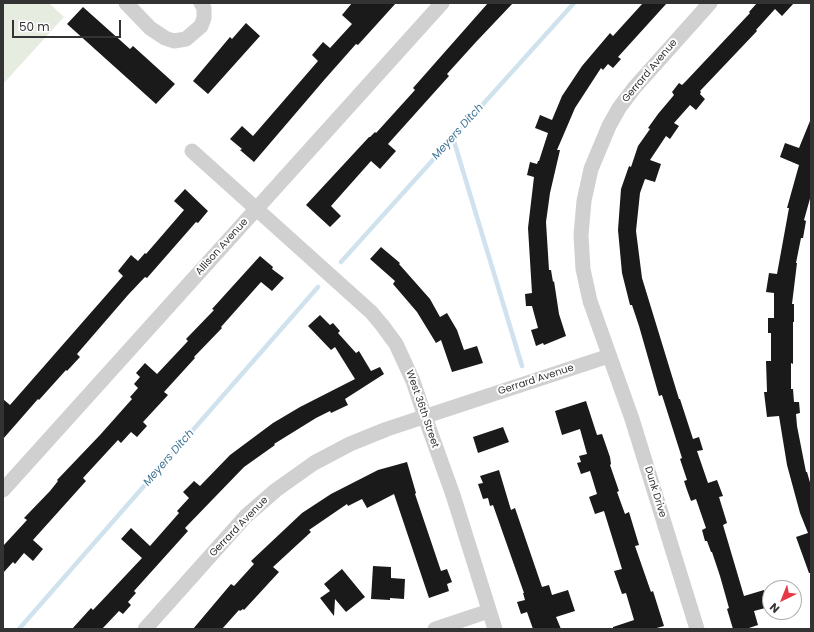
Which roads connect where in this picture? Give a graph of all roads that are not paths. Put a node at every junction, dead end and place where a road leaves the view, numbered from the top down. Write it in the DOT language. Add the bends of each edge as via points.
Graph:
graph roads {
  1 [pos="126,3"];
  2 [pos="201,3"];
  3 [pos="442,3"];
  4 [pos="710,3"];
  5 [pos="192,151"];
  6 [pos="256,209"];
  7 [pos="609,356"];
  8 [pos="425,417"];
  9 [pos="3,490"];
  10 [pos="489,611"];
  11 [pos="145,629"];
  12 [pos="435,629"];
  13 [pos="495,629"];
  14 [pos="698,629"];
  1 -- 2 [label="street" via="150,28 174,41 186,39 201,26 204,18"];
  3 -- 6 [label="street, Allison Avenue"];
  4 -- 7 [label="street, Gerrard Avenue" via="627,97 606,132 591,169 583,215 582,255 587,288"];
  5 -- 6 [label="street, West 36th Street"];
  6 -- 8 [label="street, West 36th Street" via="371,312 382,325 396,344 411,374"];
  6 -- 9 [label="street, Allison Avenue"];
  7 -- 8 [label="street, Gerrard Avenue"];
  7 -- 14 [label="street, Dunk Drive" via="632,419"];
  8 -- 10 [label="street, West 36th Street" via="453,495"];
  8 -- 11 [label="street, Gerrard Avenue" via="350,444 314,463 276,490 232,531"];
  10 -- 12 [label="street"];
  10 -- 13 [label="street, West 36th Street"];
}
